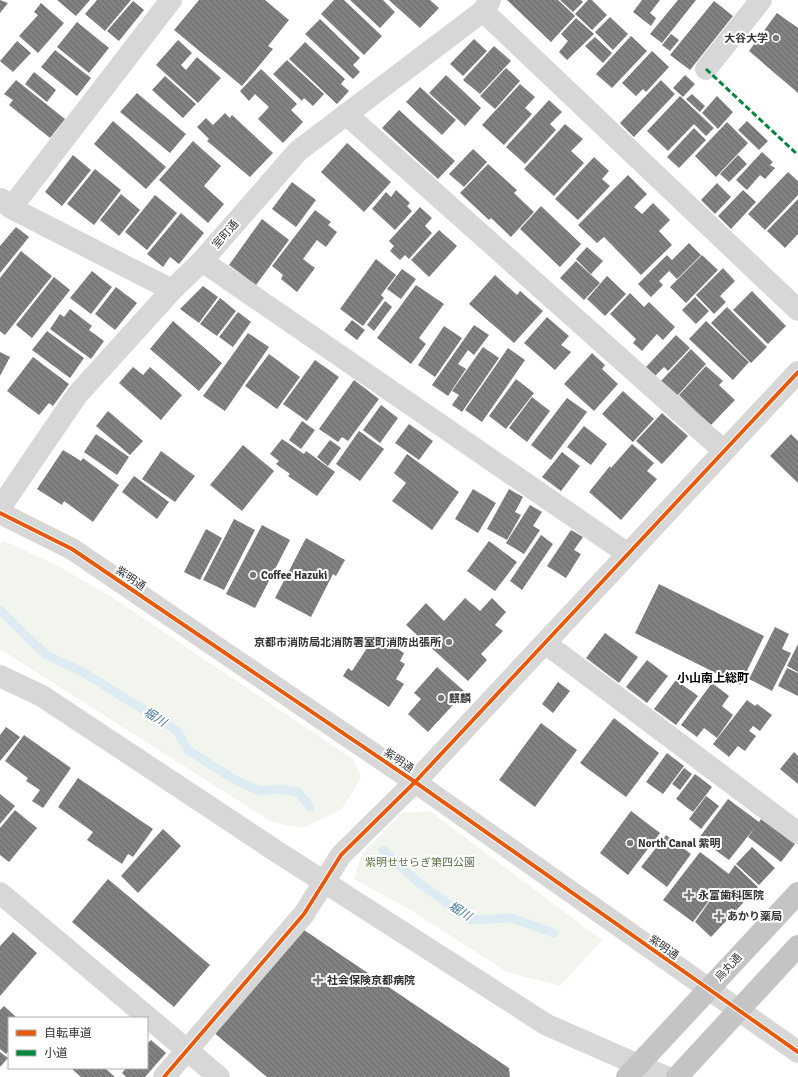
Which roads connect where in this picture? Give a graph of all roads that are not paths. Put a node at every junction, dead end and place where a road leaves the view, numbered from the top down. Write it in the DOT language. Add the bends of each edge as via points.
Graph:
graph roads {
  1 [pos="169,1"];
  2 [pos="758,1"];
  3 [pos="486,6"];
  4 [pos="706,69"];
  5 [pos="346,114"];
  6 [pos="5,203"];
  7 [pos="202,261"];
  8 [pos="172,290"];
  9 [pos="798,310"];
  10 [pos="798,372"];
  11 [pos="724,451"];
  12 [pos="0,508"];
  13 [pos="0,513"];
  14 [pos="628,554"];
  15 [pos="545,643"];
  16 [pos="0,676"];
  17 [pos="415,782"];
  18 [pos="798,833"];
  19 [pos="324,882"];
  20 [pos="0,893"];
  21 [pos="798,893"];
  22 [pos="798,946"];
  23 [pos="708,989"];
  24 [pos="738,1010"];
  25 [pos="147,1017"];
  26 [pos="148,1018"];
  27 [pos="186,1050"];
  28 [pos="798,1052"];
  29 [pos="632,1071"];
  30 [pos="164,1077"];
  31 [pos="219,1077"];
  32 [pos="666,1077"];
  33 [pos="677,1077"];
  1 -- 6 [label="street"];
  2 -- 4 [label="street"];
  3 -- 5 [label="street, 室町通"];
  3 -- 9 [label="street"];
  5 -- 7 [label="street, 室町通" via="298,151"];
  5 -- 11 [label="street"];
  6 -- 8 [label="street"];
  7 -- 8 [label="street, 室町通"];
  7 -- 14 [label="street"];
  8 -- 12 [label="street, 室町通" via="77,395"];
  10 -- 11 [label="street"];
  11 -- 14 [label="street"];
  13 -- 17 [label="street, 紫明通" via="72,549"];
  14 -- 15 [label="street"];
  15 -- 17 [label="street"];
  15 -- 18 [label="street"];
  16 -- 19 [label="street" via="42,696"];
  17 -- 19 [label="street" via="341,855"];
  17 -- 23 [label="street, 紫明通"];
  19 -- 27 [label="street" via="304,914"];
  19 -- 29 [label="street" via="547,1025"];
  20 -- 25 [label="street"];
  21 -- 23 [label="highway, 烏丸通"];
  22 -- 24 [label="highway"];
  23 -- 24 [label="street, 紫明通"];
  23 -- 29 [label="highway, 烏丸通"];
  24 -- 28 [label="street, 紫明通"];
  24 -- 33 [label="highway"];
  26 -- 27 [label="street"];
  27 -- 30 [label="street"];
  27 -- 31 [label="street"];
  29 -- 32 [label="street"];
}
